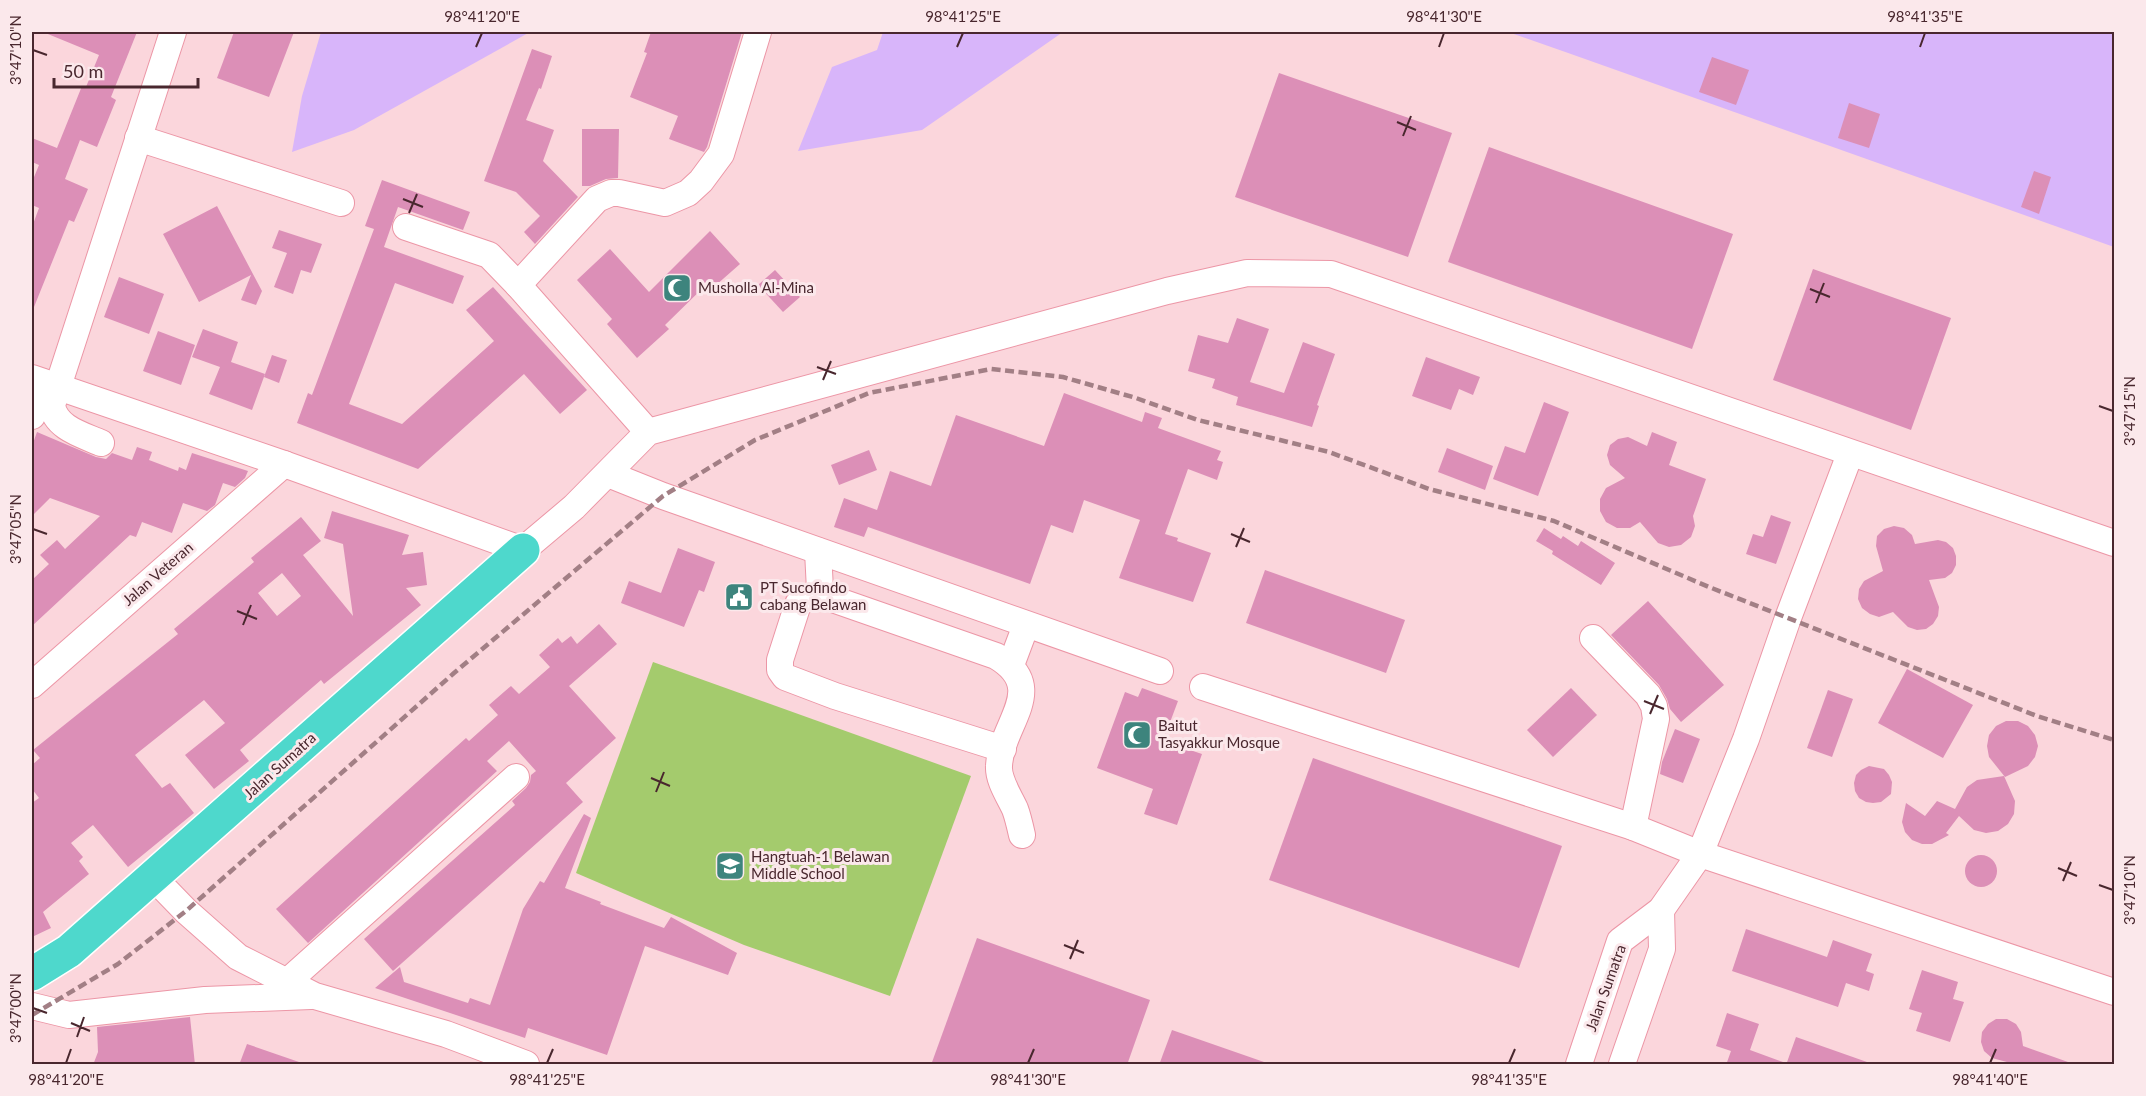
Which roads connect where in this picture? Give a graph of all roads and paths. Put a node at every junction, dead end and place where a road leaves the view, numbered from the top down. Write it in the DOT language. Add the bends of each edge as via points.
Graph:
graph roads {
  1 [pos="174,32"];
  2 [pos="758,32"];
  3 [pos="138,138"];
  4 [pos="341,203"];
  5 [pos="406,227"];
  6 [pos="518,285"];
  7 [pos="43,382"];
  8 [pos="32,416"];
  9 [pos="648,432"];
  10 [pos="101,443"];
  11 [pos="1850,454"];
  12 [pos="284,464"];
  13 [pos="608,474"];
  14 [pos="2115,543"];
  15 [pos="524,550"];
  16 [pos="818,551"];
  17 [pos="824,596"];
  18 [pos="1026,625"];
  19 [pos="1593,638"];
  20 [pos="1011,665"];
  21 [pos="1160,671"];
  22 [pos="32,685"];
  23 [pos="1203,687"];
  24 [pos="1003,749"];
  25 [pos="516,777"];
  26 [pos="1633,827"];
  27 [pos="1023,835"];
  28 [pos="1701,854"];
  29 [pos="154,878"];
  30 [pos="1661,910"];
  31 [pos="32,974"];
  32 [pos="287,982"];
  33 [pos="2115,992"];
  34 [pos="315,996"];
  35 [pos="32,1006"];
  36 [pos="526,1065"];
  37 [pos="1579,1065"];
  38 [pos="1622,1065"];
  1 -- 3 [label="street"];
  2 -- 6 [label="street" via="721,154 701,181 688,194 665,203 620,193 597,199"];
  3 -- 4 [label="street"];
  3 -- 7 [label="street"];
  5 -- 6 [label="street" via="489,255"];
  6 -- 9 [label="street"];
  7 -- 8 [label="street"];
  7 -- 10 [label="street" via="58,420"];
  7 -- 12 [label="street"];
  9 -- 11 [label="street" via="1167,291 1247,273 1331,274"];
  9 -- 13 [label="street"];
  11 -- 14 [label="street"];
  11 -- 28 [label="street, Jalan Sumatra"];
  12 -- 15 [label="street"];
  12 -- 22 [label="street, Jalan Veteran"];
  13 -- 15 [label="street"];
  13 -- 16 [label="street"];
  15 -- 29 [label="highway, Jalan Sumatra"];
  16 -- 17 [label="street" via="820,590"];
  16 -- 18 [label="street"];
  17 -- 20 [label="street" via="996,656"];
  17 -- 24 [label="street" via="811,596 798,604 780,660 785,677"];
  18 -- 20 [label="street"];
  18 -- 21 [label="street"];
  19 -- 26 [label="street" via="1654,706 1656,720"];
  20 -- 24 [label="street" via="1021,681 1021,697"];
  23 -- 26 [label="street"];
  24 -- 27 [label="street" via="998,767"];
  25 -- 32 [label="street"];
  26 -- 28 [label="street"];
  28 -- 30 [label="street, Jalan Sumatra"];
  28 -- 33 [label="street"];
  29 -- 31 [label="highway, Jalan Sumatra" via="69,951"];
  29 -- 32 [label="street" via="238,957"];
  30 -- 37 [label="street, Jalan Sumatra" via="1620,941"];
  30 -- 38 [label="street" via="1662,949"];
  32 -- 34 [label="street"];
  34 -- 35 [label="street" via="205,1000 69,1015"];
  34 -- 36 [label="street" via="446,1034"];
}
